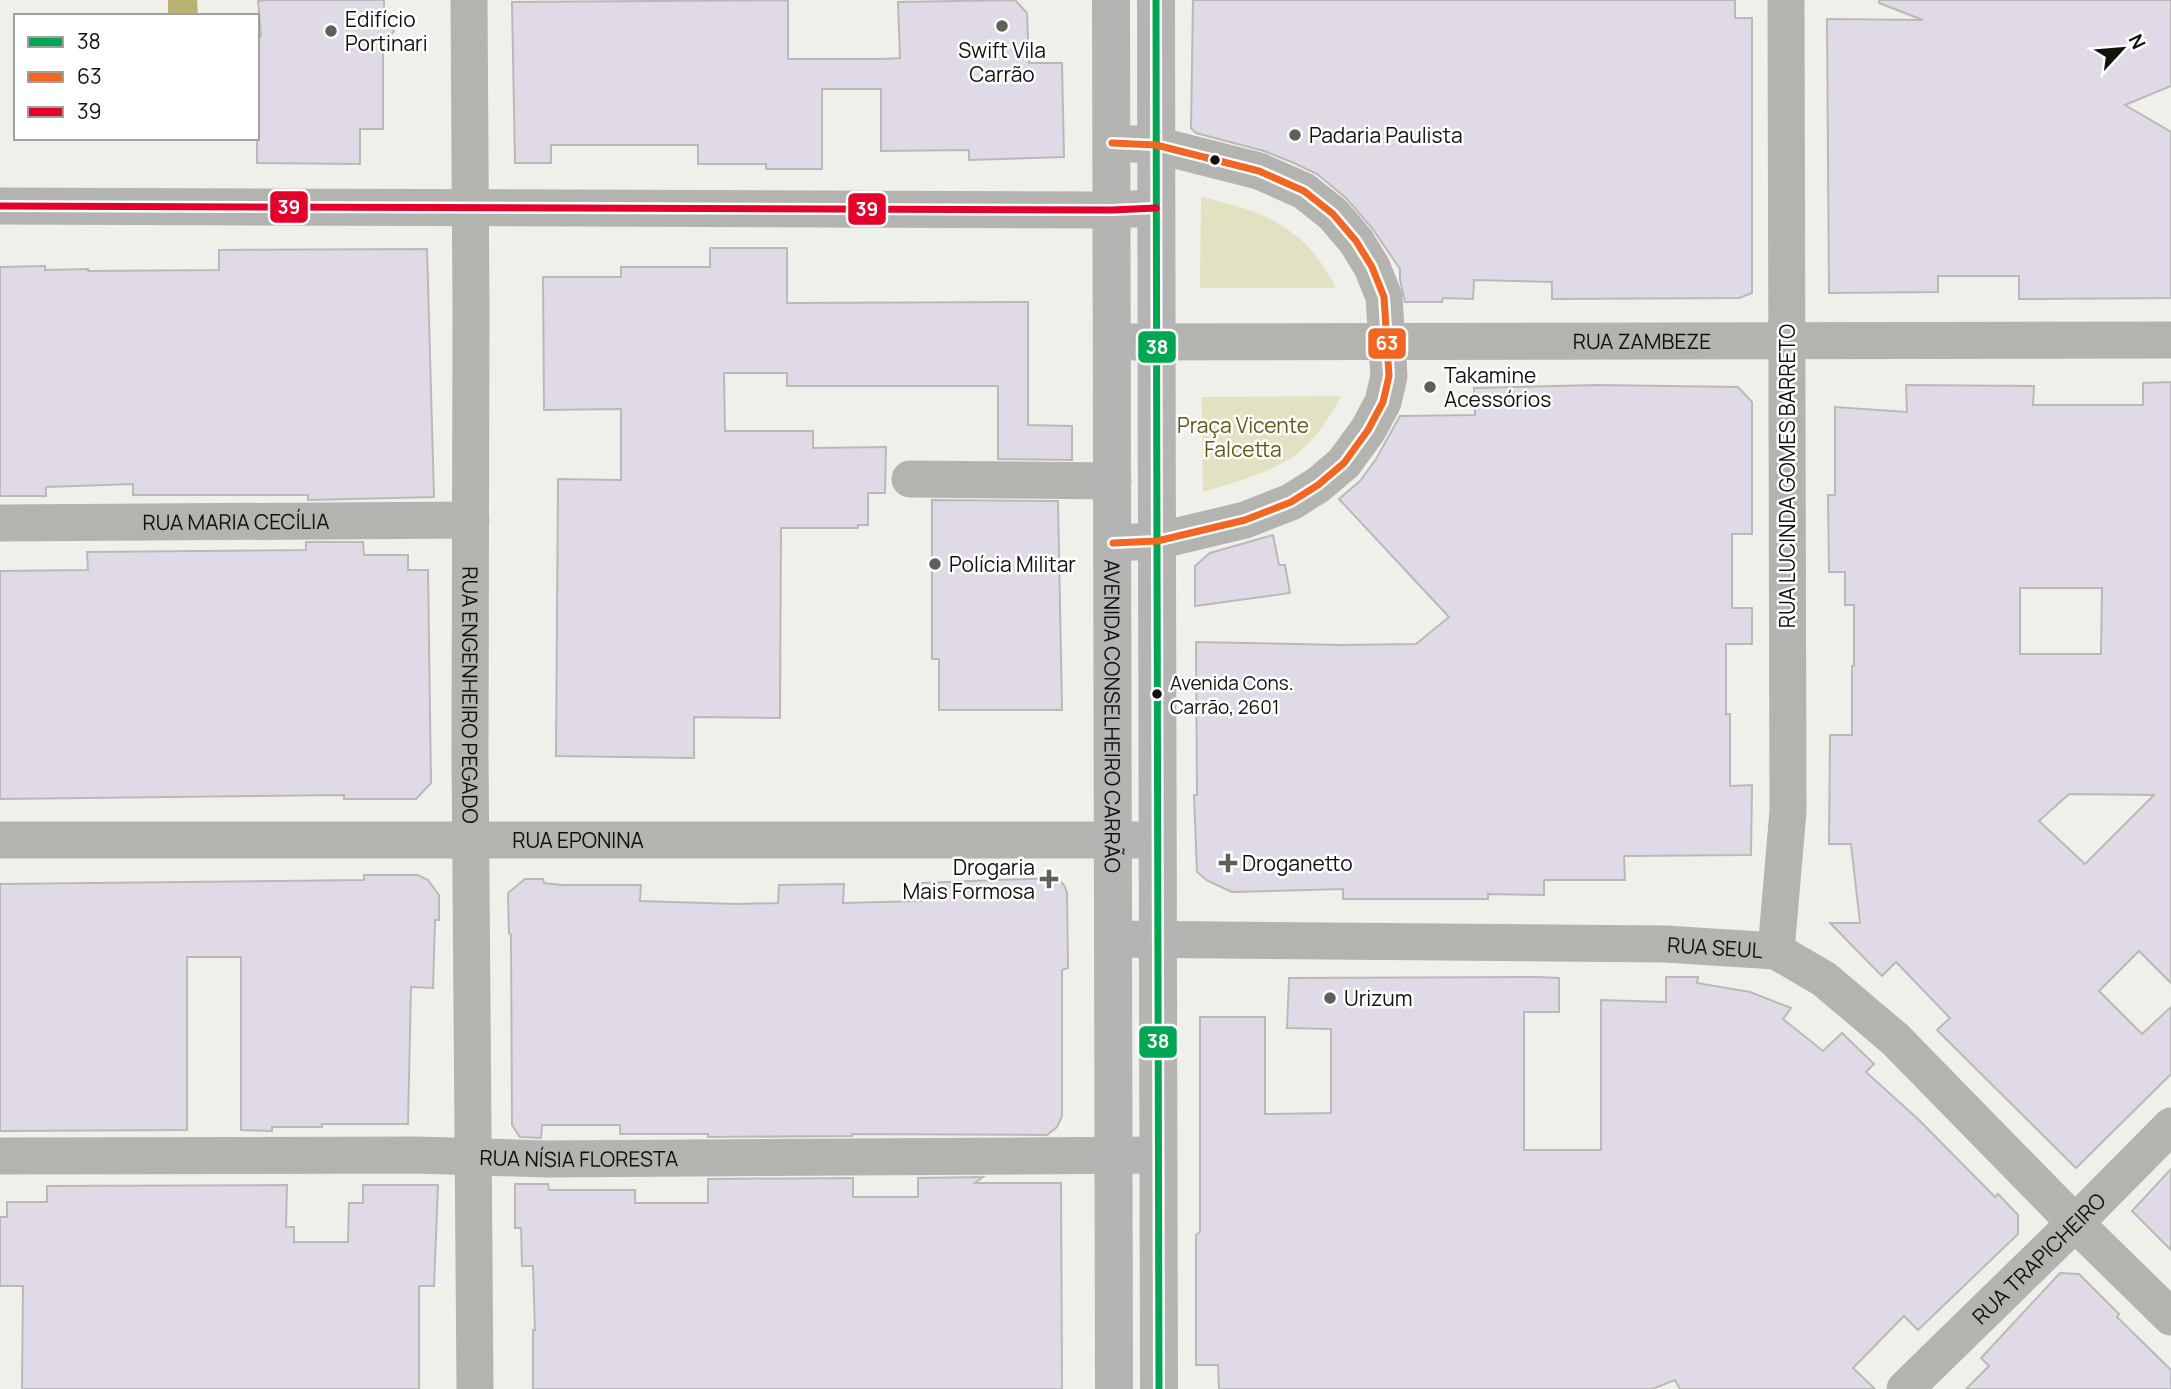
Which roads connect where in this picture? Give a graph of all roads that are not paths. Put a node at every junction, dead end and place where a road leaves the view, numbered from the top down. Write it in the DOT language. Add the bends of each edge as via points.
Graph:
graph roads {
  1 [pos="469,0"];
  2 [pos="1111,0"];
  3 [pos="1156,0"];
  4 [pos="1786,0"];
  5 [pos="1112,143"];
  6 [pos="1156,145"];
  7 [pos="0,206"];
  8 [pos="471,208"];
  9 [pos="1156,208"];
  10 [pos="1112,210"];
  11 [pos="2171,340"];
  12 [pos="1112,342"];
  13 [pos="1158,342"];
  14 [pos="1786,342"];
  15 [pos="1387,343"];
  16 [pos="910,480"];
  17 [pos="1112,481"];
  18 [pos="471,520"];
  19 [pos="0,523"];
  20 [pos="1157,541"];
  21 [pos="1112,543"];
  22 [pos="1113,839"];
  23 [pos="1156,839"];
  24 [pos="0,840"];
  25 [pos="471,841"];
  26 [pos="1157,938"];
  27 [pos="1113,939"];
  28 [pos="1776,951"];
  29 [pos="2171,1126"];
  30 [pos="1114,1154"];
  31 [pos="1158,1154"];
  32 [pos="0,1156"];
  33 [pos="474,1156"];
  34 [pos="2075,1223"];
  35 [pos="2171,1317"];
  36 [pos="475,1389"];
  37 [pos="1114,1389"];
  38 [pos="1159,1389"];
  39 [pos="1905,1389"];
  1 -- 8 [label="street, RUA ENGENHEIRO PEGADO"];
  2 -- 5 [label="main road, AVENIDA CONSELHEIRO CARRÃO"];
  3 -- 6 [label="main road, AVENIDA CONSELHEIRO CARRÃO"];
  4 -- 14 [label="street, RUA LUCINDA GOMES BARRETO"];
  5 -- 6 [label="street"];
  5 -- 10 [label="main road, AVENIDA CONSELHEIRO CARRÃO"];
  6 -- 9 [label="main road, AVENIDA CONSELHEIRO CARRÃO"];
  6 -- 15 [label="street" via="1259,172 1304,191 1333,214 1372,267 1384,297"];
  7 -- 8 [label="street"];
  8 -- 10 [label="street"];
  8 -- 18 [label="street, RUA ENGENHEIRO PEGADO"];
  9 -- 10 [label="street"];
  9 -- 13 [label="main road, AVENIDA CONSELHEIRO CARRÃO"];
  10 -- 12 [label="main road, AVENIDA CONSELHEIRO CARRÃO"];
  11 -- 14 [label="street, RUA ZAMBEZE"];
  12 -- 13 [label="street, RUA ZAMBEZE"];
  12 -- 17 [label="main road, AVENIDA CONSELHEIRO CARRÃO"];
  13 -- 15 [label="street, RUA ZAMBEZE"];
  13 -- 20 [label="main road, AVENIDA CONSELHEIRO CARRÃO"];
  14 -- 15 [label="street, RUA ZAMBEZE"];
  14 -- 28 [label="street, RUA LUCINDA GOMES BARRETO" via="1788,811"];
  15 -- 20 [label="street" via="1389,376 1382,402 1344,463 1291,502 1245,520"];
  16 -- 17 [label="street"];
  17 -- 21 [label="main road, AVENIDA CONSELHEIRO CARRÃO"];
  18 -- 19 [label="street, RUA MARIA CECÍLIA"];
  18 -- 25 [label="street, RUA ENGENHEIRO PEGADO"];
  20 -- 21 [label="street"];
  20 -- 23 [label="main road, AVENIDA CONSELHEIRO CARRÃO"];
  21 -- 22 [label="main road, AVENIDA CONSELHEIRO CARRÃO"];
  22 -- 23 [label="street, RUA EPONINA"];
  22 -- 25 [label="street, RUA EPONINA"];
  22 -- 27 [label="main road, AVENIDA CONSELHEIRO CARRÃO"];
  23 -- 26 [label="main road, AVENIDA CONSELHEIRO CARRÃO"];
  24 -- 25 [label="street, RUA EPONINA"];
  25 -- 33 [label="street, RUA ENGENHEIRO PEGADO"];
  26 -- 27 [label="street, RUA SEUL"];
  26 -- 28 [label="street, RUA SEUL" via="1665,943"];
  26 -- 31 [label="main road, AVENIDA CONSELHEIRO CARRÃO"];
  27 -- 30 [label="main road, AVENIDA CONSELHEIRO CARRÃO"];
  28 -- 34 [label="street, RUA SEUL" via="1824,979 1895,1039"];
  29 -- 34 [label="street, RUA TRAPICHEIRO"];
  30 -- 31 [label="street, RUA NÍSIA FLORESTA"];
  30 -- 33 [label="street, RUA NÍSIA FLORESTA"];
  30 -- 37 [label="main road, AVENIDA CONSELHEIRO CARRÃO"];
  31 -- 38 [label="main road, AVENIDA CONSELHEIRO CARRÃO"];
  32 -- 33 [label="street, RUA NÍSIA FLORESTA"];
  33 -- 36 [label="street, RUA ENGENHEIRO PEGADO"];
  34 -- 35 [label="street, RUA SEUL"];
  34 -- 39 [label="street, RUA TRAPICHEIRO"];
}
